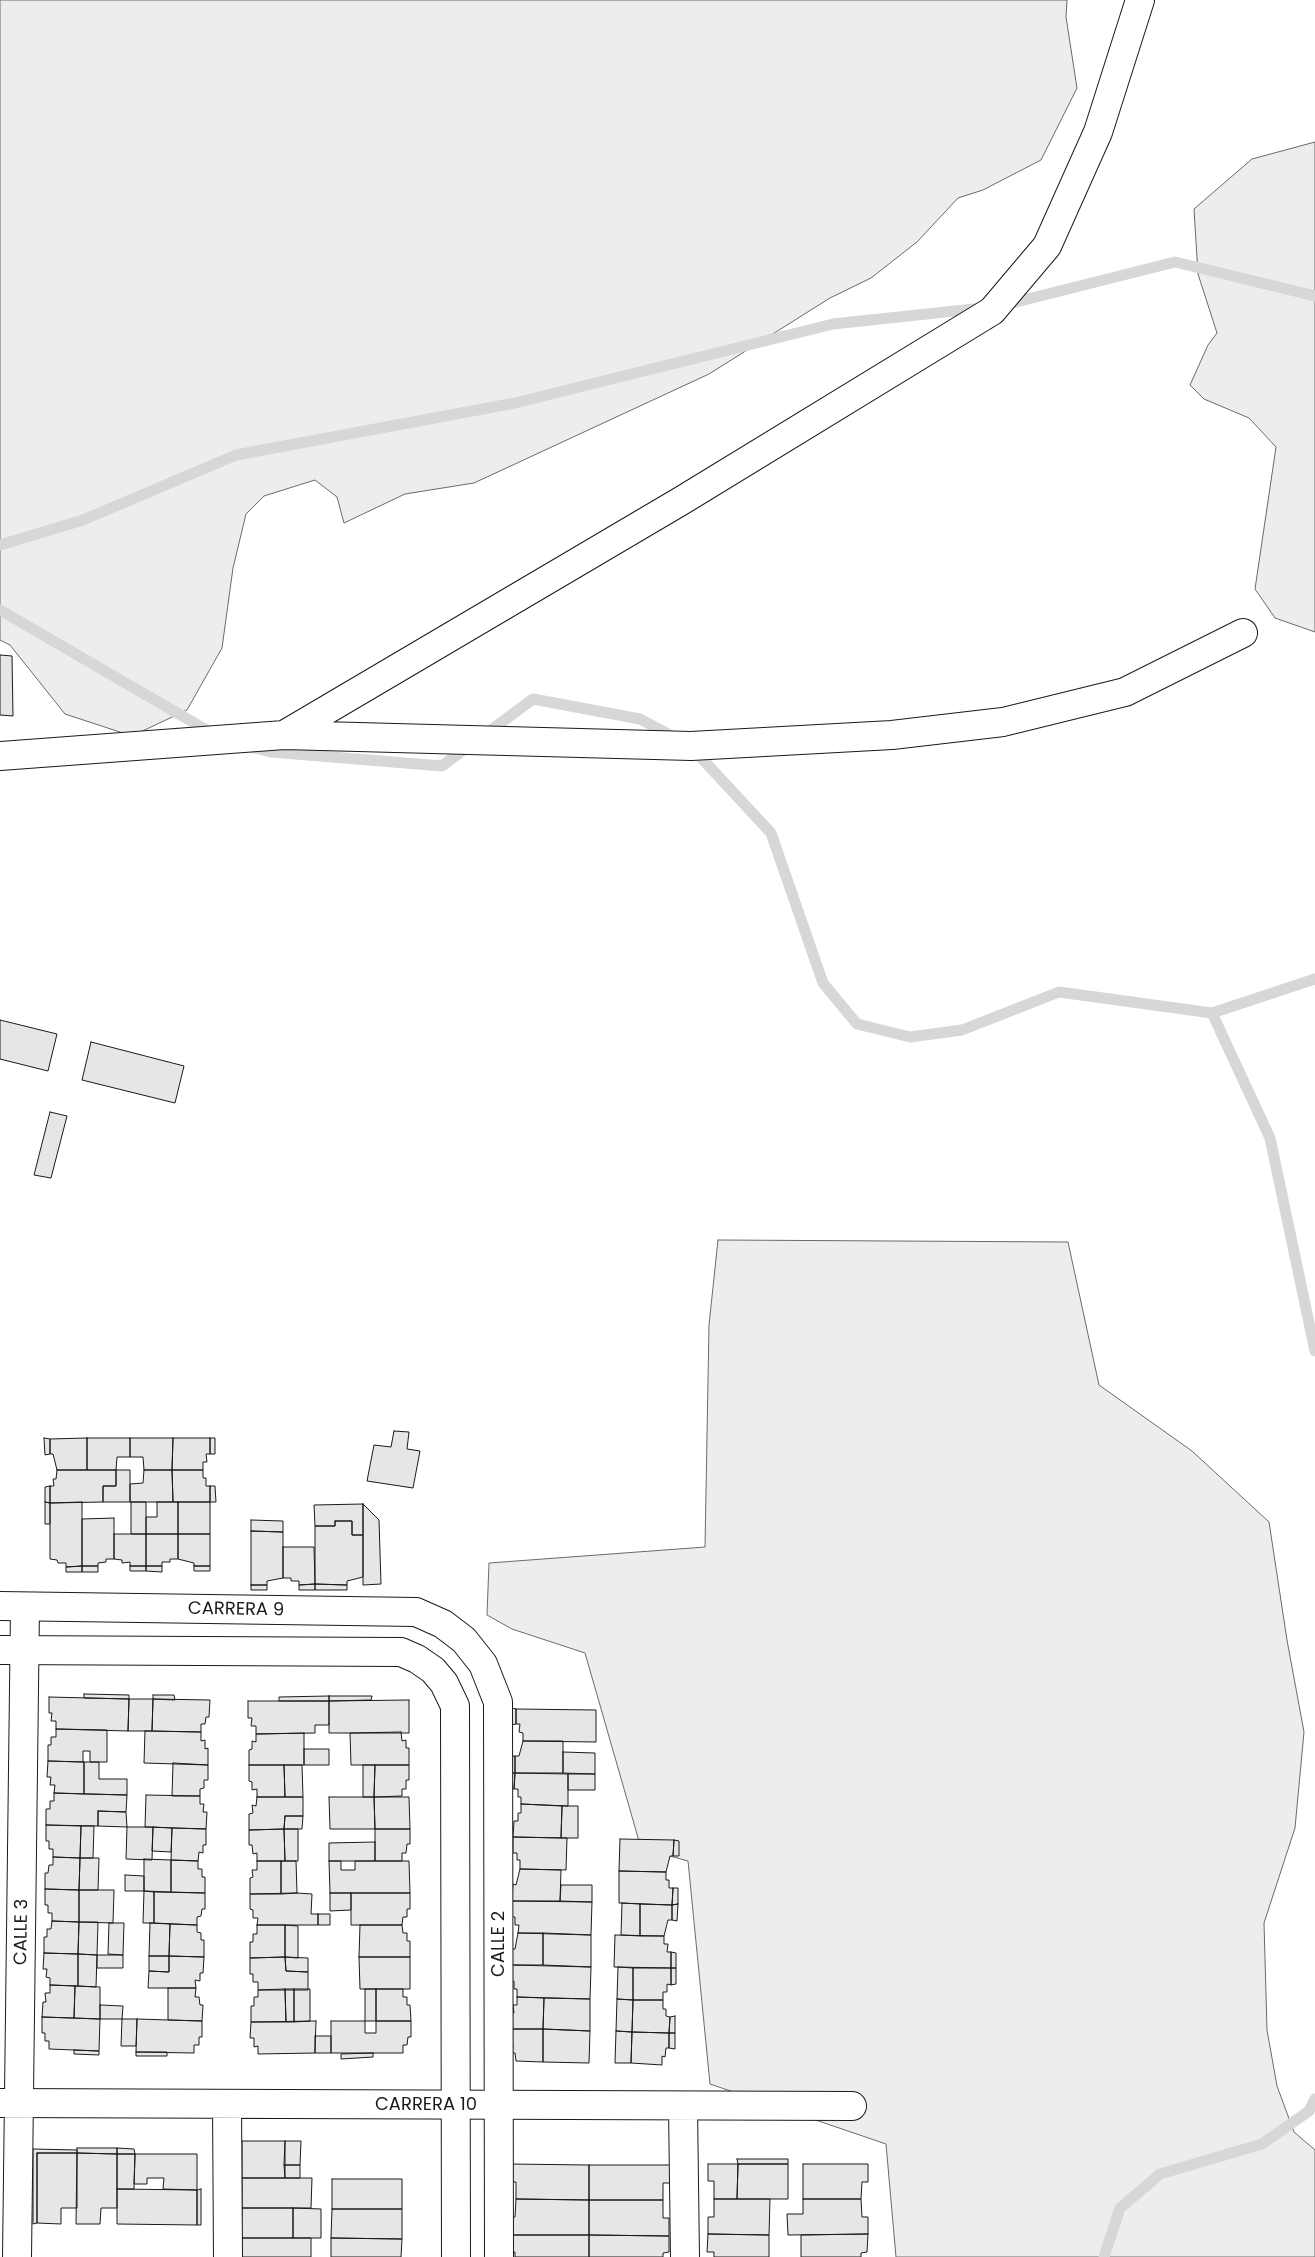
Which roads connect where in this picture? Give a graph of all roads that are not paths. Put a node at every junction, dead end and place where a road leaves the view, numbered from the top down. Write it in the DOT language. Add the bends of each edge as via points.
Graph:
graph roads {
  1 [pos="1140,0"];
  2 [pos="1243,633"];
  3 [pos="284,735"];
  4 [pos="0,756"];
  5 [pos="12,1606"];
  6 [pos="464,1640"];
  7 [pos="12,1650"];
  8 [pos="433,1670"];
  9 [pos="11,1866"];
  10 [pos="10,2103"];
  11 [pos="227,2104"];
  12 [pos="457,2105"];
  13 [pos="499,2105"];
  14 [pos="683,2106"];
  15 [pos="852,2106"];
  16 [pos="17,2257"];
  17 [pos="228,2257"];
  18 [pos="456,2257"];
  19 [pos="499,2257"];
  20 [pos="685,2257"];
  1 -- 3 [label="street" via="1098,132 1047,246 992,311 681,501"];
  2 -- 3 [label="street" via="1125,692 1004,722 892,735 691,746"];
  3 -- 4 [label="street"];
  5 -- 6 [label="street, CARRERA 9" via="416,1612 443,1624"];
  5 -- 7 [label="street, CALLE 3"];
  6 -- 8 [label="street"];
  6 -- 13 [label="street, CALLE 2" via="488,1673 498,1702"];
  7 -- 8 [label="street" via="401,1652"];
  7 -- 9 [label="street, CALLE 3"];
  8 -- 12 [label="street" via="444,1683 455,1706"];
  9 -- 10 [label="street, CALLE 3"];
  10 -- 11 [label="street, CARRERA 10"];
  10 -- 16 [label="street, CALLE 3"];
  11 -- 12 [label="street, CARRERA 10"];
  11 -- 17 [label="street"];
  12 -- 13 [label="street, CARRERA 10"];
  12 -- 18 [label="street"];
  13 -- 14 [label="street, CARRERA 10"];
  13 -- 19 [label="street, CALLE 2"];
  14 -- 15 [label="street, CARRERA 10"];
  14 -- 20 [label="street"];
}
